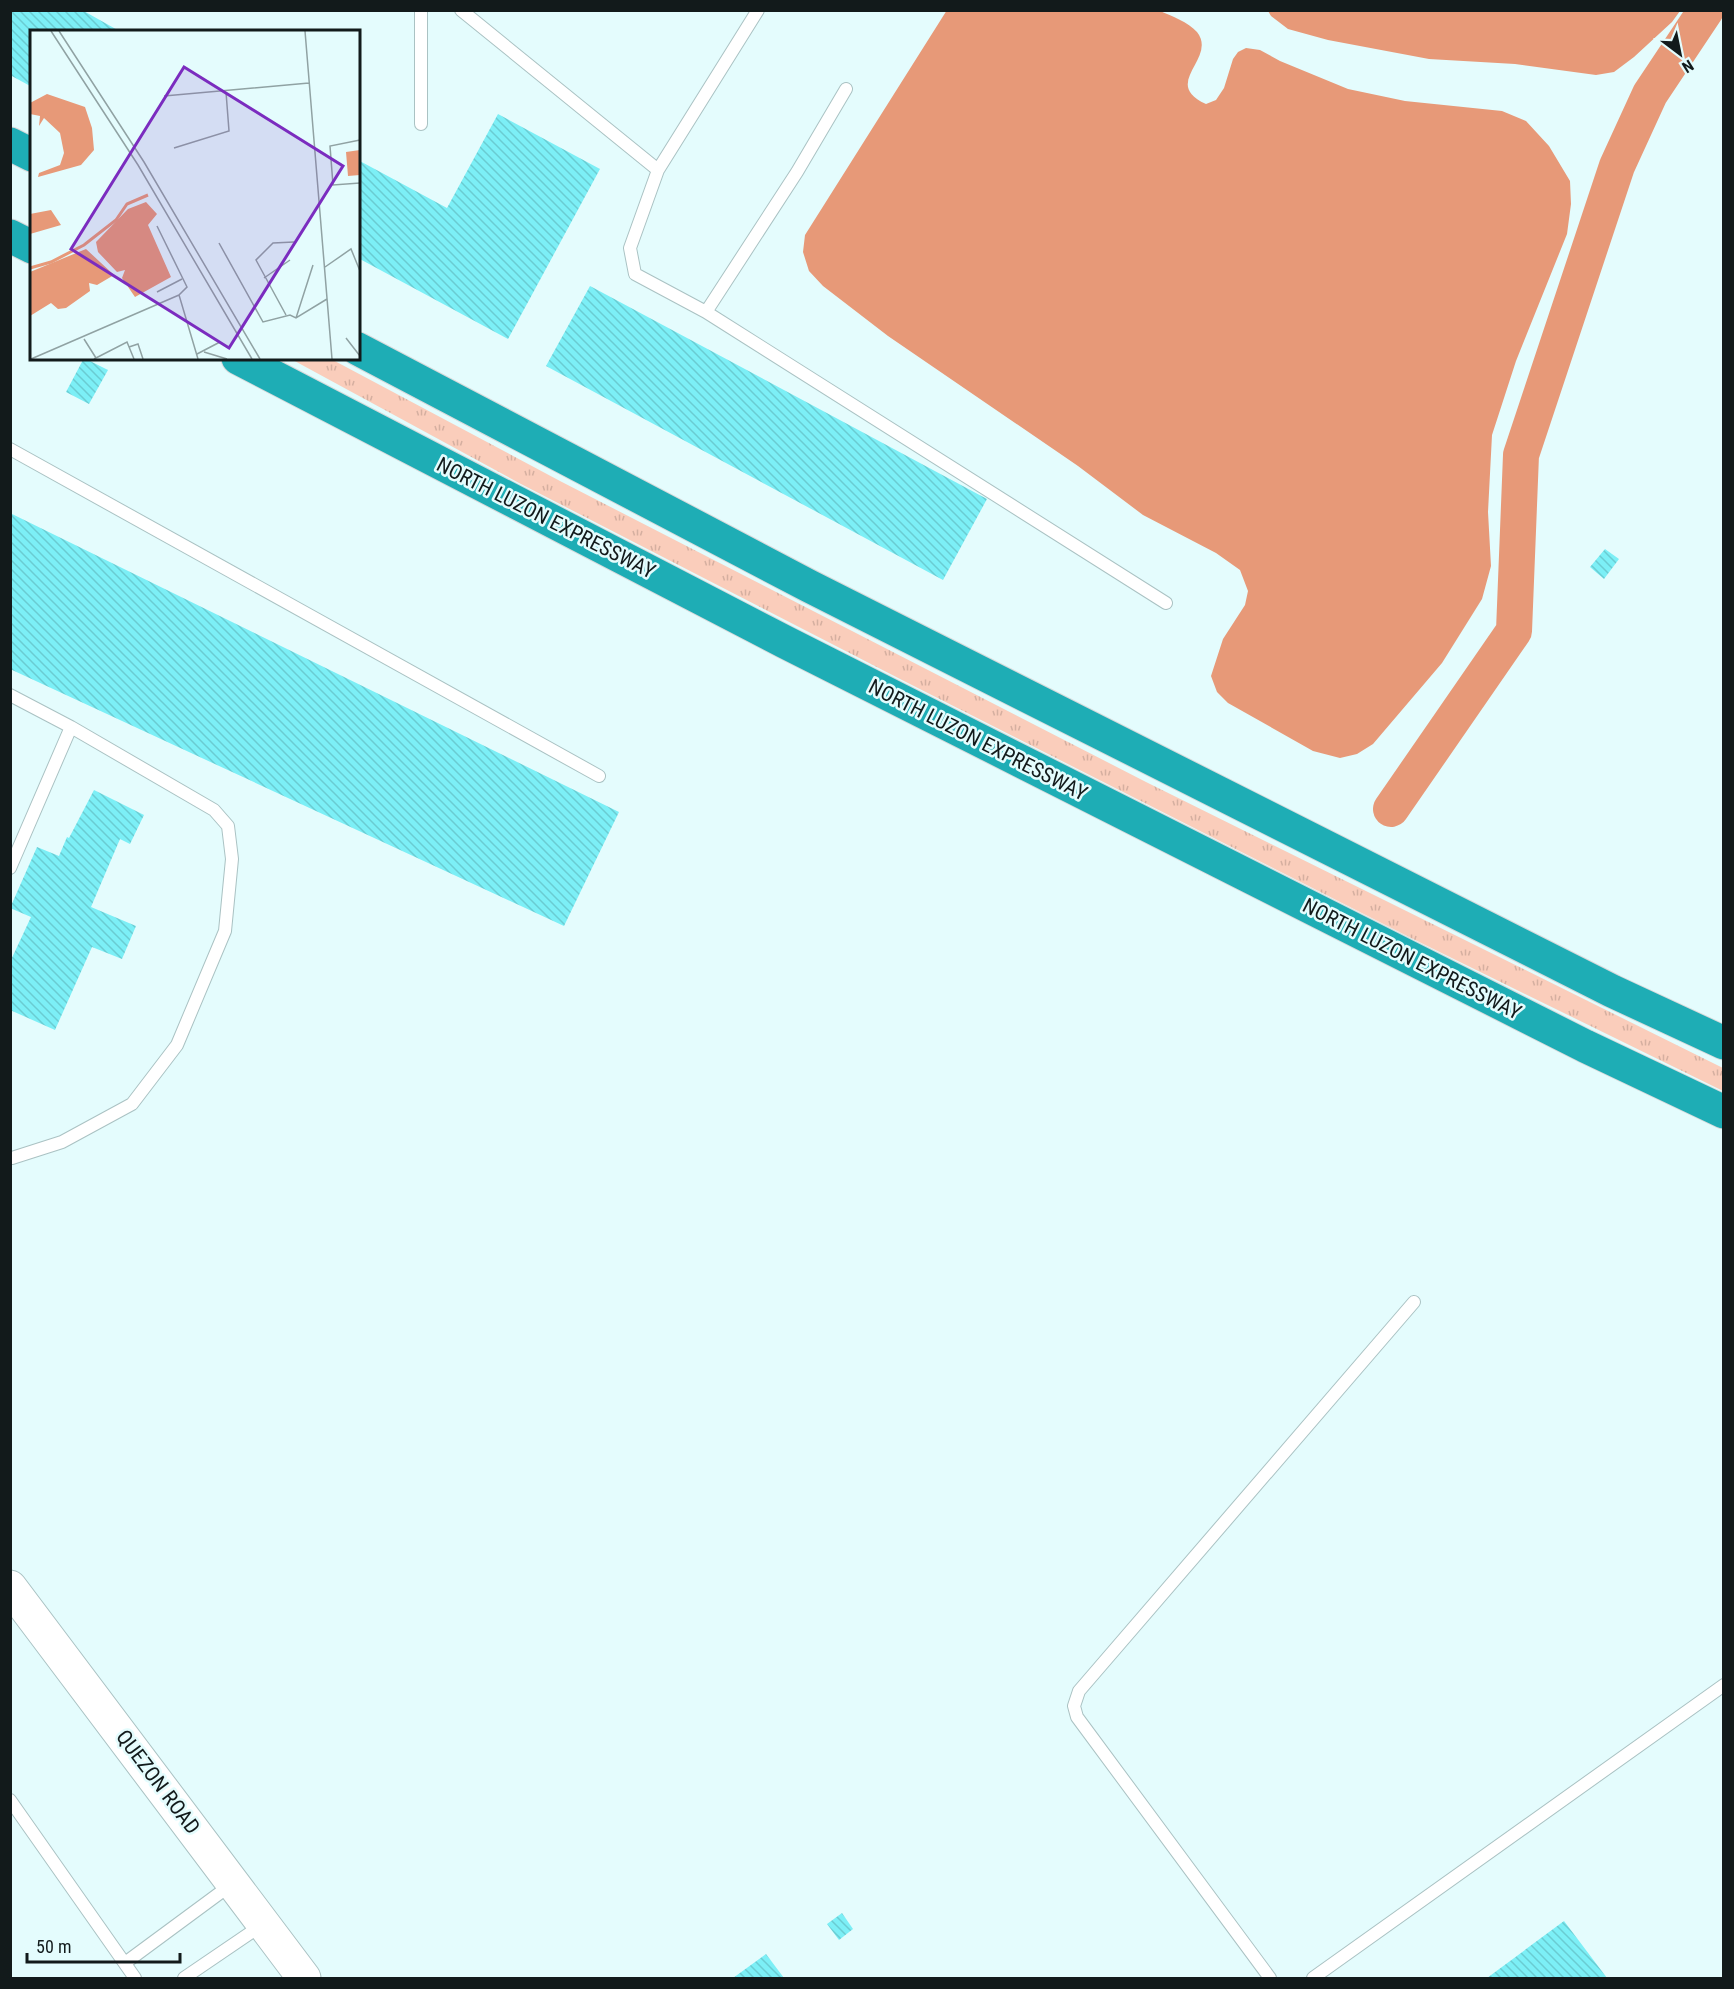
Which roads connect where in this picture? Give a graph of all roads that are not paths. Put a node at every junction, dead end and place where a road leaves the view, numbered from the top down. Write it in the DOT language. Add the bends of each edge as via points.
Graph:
graph roads {
  1 [pos="421,10"];
  2 [pos="461,10"];
  3 [pos="758,10"];
  4 [pos="846,89"];
  5 [pos="421,124"];
  6 [pos="10,144"];
  7 [pos="30,154"];
  8 [pos="10,161"];
  9 [pos="658,170"];
  10 [pos="30,172"];
  11 [pos="10,236"];
  12 [pos="30,246"];
  13 [pos="706,312"];
  14 [pos="360,350"];
  15 [pos="242,360"];
  16 [pos="10,450"];
  17 [pos="1166,603"];
  18 [pos="10,695"];
  19 [pos="71,727"];
  20 [pos="599,776"];
  21 [pos="10,868"];
  22 [pos="1724,1043"];
  23 [pos="1724,1112"];
  24 [pos="12,1158"];
  25 [pos="1414,1302"];
  26 [pos="10,1587"];
  27 [pos="1724,1684"];
  28 [pos="10,1800"];
  29 [pos="233,1883"];
  30 [pos="264,1924"];
  31 [pos="125,1963"];
  32 [pos="135,1978"];
  33 [pos="184,1978"];
  34 [pos="304,1978"];
  35 [pos="1270,1978"];
  36 [pos="1313,1978"];
  1 -- 5 [label="lane"];
  2 -- 9 [label="lane"];
  3 -- 9 [label="lane"];
  4 -- 13 [label="lane"];
  6 -- 7 [label="highway"];
  8 -- 10 [label="highway"];
  9 -- 13 [label="lane" via="630,248 634,274"];
  11 -- 12 [label="highway"];
  13 -- 17 [label="lane"];
  14 -- 22 [label="highway" via="809,586 1612,991"];
  15 -- 23 [label="highway, NORTH LUZON EXPRESSWAY" via="785,642 1585,1046"];
  16 -- 20 [label="lane"];
  18 -- 19 [label="lane"];
  19 -- 21 [label="lane"];
  19 -- 24 [label="lane" via="214,810 228,826 232,858 225,931 177,1045 132,1104 62,1142"];
  25 -- 35 [label="lane" via="1079,1691 1074,1706 1077,1717"];
  26 -- 29 [label="main road, QUEZON ROAD"];
  27 -- 36 [label="lane"];
  28 -- 31 [label="lane"];
  29 -- 30 [label="main road, QUEZON ROAD"];
  29 -- 31 [label="lane"];
  30 -- 33 [label="lane"];
  30 -- 34 [label="main road, QUEZON ROAD"];
  31 -- 32 [label="lane"];
}
